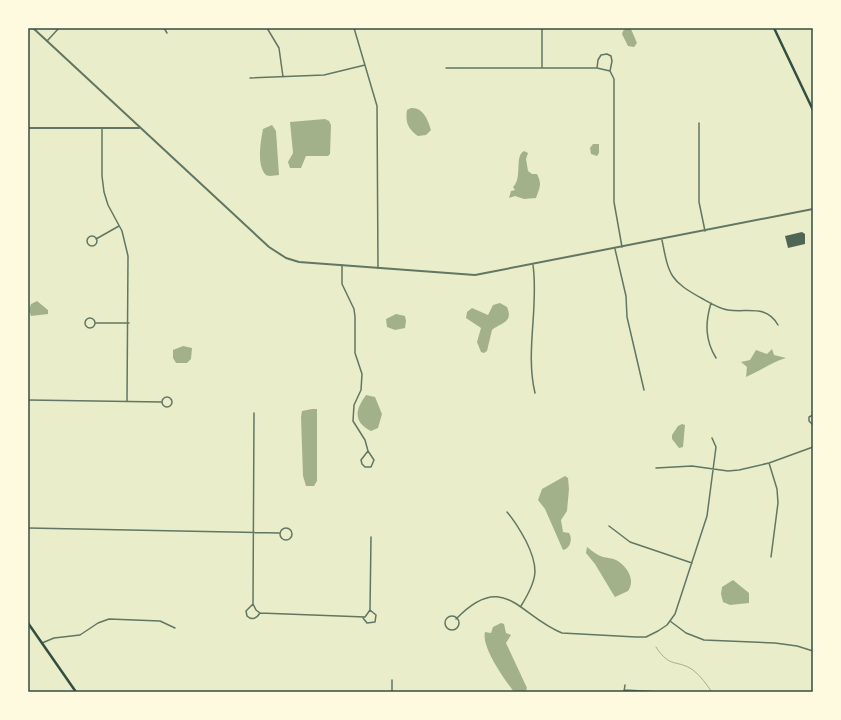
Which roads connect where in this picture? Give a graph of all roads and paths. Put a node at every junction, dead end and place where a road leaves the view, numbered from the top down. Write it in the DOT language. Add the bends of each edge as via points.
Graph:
graph roads {
  1 [pos="33,28"];
  2 [pos="59,28"];
  3 [pos="164,28"];
  4 [pos="268,28"];
  5 [pos="354,28"];
  6 [pos="542,28"];
  7 [pos="774,28"];
  8 [pos="167,33"];
  9 [pos="47,41"];
  10 [pos="365,65"];
  11 [pos="446,68"];
  12 [pos="542,68"];
  13 [pos="598,68"];
  14 [pos="610,71"];
  15 [pos="283,76"];
  16 [pos="250,78"];
  17 [pos="813,110"];
  18 [pos="699,123"];
  19 [pos="28,128"];
  20 [pos="102,128"];
  21 [pos="140,128"];
  22 [pos="813,209"];
  23 [pos="119,226"];
  24 [pos="705,231"];
  25 [pos="96,239"];
  26 [pos="662,240"];
  27 [pos="622,247"];
  28 [pos="615,249"];
  29 [pos="342,265"];
  30 [pos="533,265"];
  31 [pos="378,268"];
  32 [pos="711,304"];
  33 [pos="95,323"];
  34 [pos="129,323"];
  35 [pos="778,325"];
  36 [pos="716,358"];
  37 [pos="644,390"];
  38 [pos="534,393"];
  39 [pos="28,400"];
  40 [pos="127,401"];
  41 [pos="162,402"];
  42 [pos="254,413"];
  43 [pos="813,415"];
  44 [pos="813,425"];
  45 [pos="712,438"];
  46 [pos="813,447"];
  47 [pos="368,451"];
  48 [pos="769,463"];
  49 [pos="656,468"];
  50 [pos="713,469"];
  51 [pos="507,512"];
  52 [pos="609,526"];
  53 [pos="28,528"];
  54 [pos="254,533"];
  55 [pos="279,533"];
  56 [pos="371,538"];
  57 [pos="771,557"];
  58 [pos="692,563"];
  59 [pos="253,604"];
  60 [pos="521,606"];
  61 [pos="370,610"];
  62 [pos="260,613"];
  63 [pos="363,617"];
  64 [pos="456,619"];
  65 [pos="670,621"];
  66 [pos="28,623"];
  67 [pos="175,628"];
  68 [pos="42,643"];
  69 [pos="813,650"];
  70 [pos="392,680"];
  71 [pos="625,685"];
  72 [pos="624,691"];
  73 [pos="76,692"];
  74 [pos="392,692"];
  75 [pos="662,692"];
  1 -- 9 [label="street"];
  2 -- 9 [label="street"];
  3 -- 8 [label="street"];
  4 -- 15 [label="street" via="279,48"];
  5 -- 10 [label="street"];
  6 -- 12 [label="street"];
  7 -- 17 [label="main road"];
  9 -- 21 [label="street"];
  10 -- 15 [label="street" via="332,74"];
  10 -- 31 [label="street" via="377,110"];
  11 -- 12 [label="street"];
  12 -- 13 [label="street"];
  13 -- 14 [label="street"];
  13 -- 14 [label="street" via="601,55 607,54 612,61"];
  14 -- 27 [label="street" via="614,79 614,202"];
  15 -- 16 [label="street"];
  18 -- 24 [label="street" via="699,202"];
  19 -- 20 [label="street"];
  20 -- 21 [label="street"];
  20 -- 23 [label="street" via="103,185 108,205"];
  21 -- 29 [label="street" via="269,246 286,258 299,262"];
  22 -- 24 [label="street"];
  23 -- 25 [label="street"];
  23 -- 34 [label="street" via="126,242 128,256"];
  24 -- 26 [label="street"];
  25 -- 25 [label="street" via="89,237 88,245 96,245"];
  26 -- 27 [label="street"];
  26 -- 32 [label="street" via="668,267 676,282"];
  27 -- 28 [label="street"];
  28 -- 30 [label="street"];
  28 -- 37 [label="street"];
  29 -- 31 [label="street"];
  29 -- 47 [label="street" via="342,284 354,309 355,353 362,374 361,390 354,405 353,421 365,440"];
  30 -- 31 [label="street" via="475,275"];
  30 -- 38 [label="street" via="535,314 531,371"];
  32 -- 35 [label="street" via="727,310 764,311 772,316"];
  32 -- 36 [label="street" via="706,329 711,351"];
  33 -- 33 [label="street" via="93,318 86,319 85,322 89,328"];
  33 -- 34 [label="street"];
  34 -- 40 [label="street"];
  39 -- 40 [label="street"];
  40 -- 41 [label="street"];
  41 -- 41 [label="street" via="164,398 169,397 172,401 171,406 167,407 163,406"];
  42 -- 54 [label="street"];
  43 -- 44 [label="street" via="809,417"];
  45 -- 50 [label="street" via="716,448"];
  46 -- 48 [label="street"];
  47 -- 47 [label="street" via="374,460 371,467 365,467 361,460"];
  48 -- 50 [label="street" via="739,470"];
  48 -- 57 [label="street" via="777,489 778,503"];
  49 -- 50 [label="street" via="692,466"];
  50 -- 58 [label="street" via="706,516"];
  51 -- 60 [label="street" via="516,522 536,564 534,581"];
  52 -- 58 [label="street" via="630,542"];
  53 -- 54 [label="street"];
  54 -- 55 [label="street"];
  54 -- 59 [label="street"];
  55 -- 55 [label="street" via="282,539 288,540 292,536 289,527 283,528"];
  56 -- 61 [label="street"];
  58 -- 65 [label="street"];
  59 -- 62 [label="street"];
  59 -- 62 [label="street" via="246,611 247,616 252,619"];
  60 -- 64 [label="street" via="501,597 492,597 468,607"];
  60 -- 65 [label="street" via="551,629 572,635 646,637"];
  61 -- 63 [label="street"];
  61 -- 63 [label="street" via="376,615 375,622 367,623"];
  62 -- 63 [label="street"];
  64 -- 64 [label="street" via="447,619 447,628 456,628"];
  65 -- 69 [label="street" via="690,635 704,640 775,642"];
  66 -- 68 [label="main road"];
  67 -- 68 [label="street" via="160,621 109,619 76,636 54,638"];
  68 -- 73 [label="main road"];
  70 -- 74 [label="street"];
  71 -- 72 [label="street"];
  72 -- 75 [label="street"];
}
